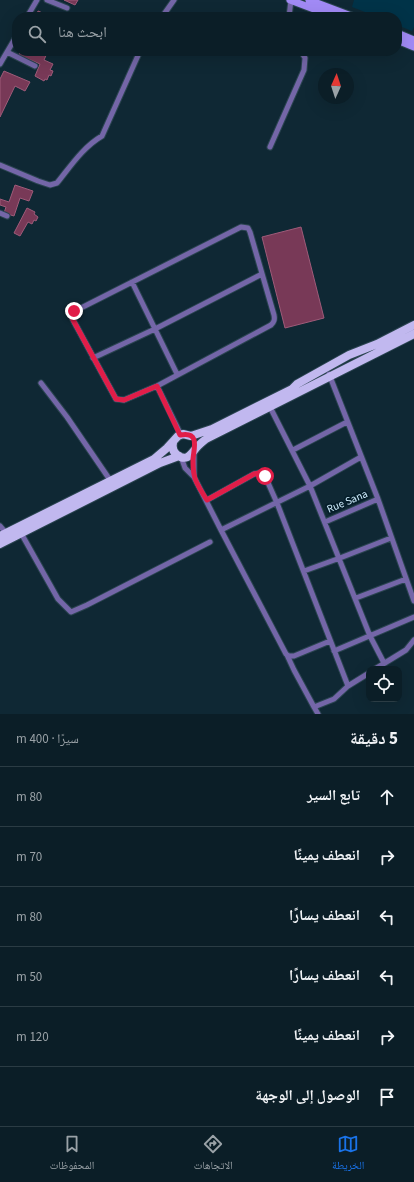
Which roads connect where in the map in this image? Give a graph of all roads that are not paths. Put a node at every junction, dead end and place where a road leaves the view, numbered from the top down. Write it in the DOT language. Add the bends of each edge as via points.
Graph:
graph roads {
  1 [pos="38,0"];
  2 [pos="47,0"];
  3 [pos="174,0"];
  4 [pos="290,0"];
  5 [pos="309,0"];
  6 [pos="67,8"];
  7 [pos="30,12"];
  8 [pos="166,12"];
  9 [pos="289,12"];
  10 [pos="322,12"];
  11 [pos="341,12"];
  12 [pos="402,35"];
  13 [pos="414,40"];
  14 [pos="402,42"];
  15 [pos="12,44"];
  16 [pos="414,46"];
  17 [pos="7,52"];
  18 [pos="12,54"];
  19 [pos="15,56"];
  20 [pos="138,56"];
  21 [pos="303,56"];
  22 [pos="0,64"];
  23 [pos="35,66"];
  24 [pos="270,147"];
  25 [pos="0,165"];
  26 [pos="0,213"];
  27 [pos="7,216"];
  28 [pos="262,274"];
  29 [pos="132,282"];
  30 [pos="414,325"];
  31 [pos="155,329"];
  32 [pos="414,335"];
  33 [pos="93,358"];
  34 [pos="327,367"];
  35 [pos="177,374"];
  36 [pos="331,376"];
  37 [pos="41,383"];
  38 [pos="157,386"];
  39 [pos="270,407"];
  40 [pos="347,422"];
  41 [pos="180,435"];
  42 [pos="191,436"];
  43 [pos="173,443"];
  44 [pos="195,450"];
  45 [pos="293,450"];
  46 [pos="180,456"];
  47 [pos="361,457"];
  48 [pos="194,477"];
  49 [pos="110,480"];
  50 [pos="310,486"];
  51 [pos="378,499"];
  52 [pos="207,500"];
  53 [pos="277,503"];
  54 [pos="325,522"];
  55 [pos="0,526"];
  56 [pos="220,530"];
  57 [pos="21,533"];
  58 [pos="3,534"];
  59 [pos="391,538"];
  60 [pos="210,542"];
  61 [pos="0,544"];
  62 [pos="340,558"];
  63 [pos="304,571"];
  64 [pos="406,579"];
  65 [pos="356,598"];
  66 [pos="414,601"];
  67 [pos="414,617"];
  68 [pos="370,636"];
  69 [pos="414,640"];
  70 [pos="330,642"];
  71 [pos="334,651"];
  72 [pos="287,655"];
  73 [pos="384,663"];
  74 [pos="380,666"];
  75 [pos="366,675"];
  76 [pos="348,686"];
  77 [pos="314,707"];
  78 [pos="318,714"];
  1 -- 7 [label="street"];
  2 -- 6 [label="street"];
  3 -- 8 [label="street"];
  4 -- 9 [label="street"];
  4 -- 10 [label="street"];
  5 -- 11 [label="street"];
  12 -- 13 [label="street"];
  14 -- 16 [label="street"];
  15 -- 17 [label="street"];
  17 -- 18 [label="street"];
  17 -- 22 [label="street"];
  19 -- 23 [label="street"];
  20 -- 25 [label="street" via="102,136 83,151 57,184 50,185"];
  21 -- 24 [label="street" via="304,70"];
  26 -- 27 [label="street"];
  28 -- 29 [label="street" via="250,232 248,228 241,227"];
  28 -- 31 [label="street"];
  28 -- 35 [label="street" via="274,315 273,323"];
  29 -- 31 [label="street"];
  29 -- 33 [label="street" via="73,312 72,318"];
  30 -- 34 [label="main road"];
  31 -- 33 [label="street"];
  31 -- 35 [label="street"];
  32 -- 36 [label="main road"];
  33 -- 38 [label="street" via="118,400 124,400"];
  34 -- 36 [label="street"];
  34 -- 42 [label="main road" via="292,389 212,429"];
  35 -- 38 [label="street"];
  36 -- 39 [label="main road"];
  36 -- 40 [label="street"];
  37 -- 49 [label="street"];
  38 -- 41 [label="street"];
  39 -- 44 [label="main road" via="208,438"];
  39 -- 45 [label="street"];
  40 -- 45 [label="street"];
  40 -- 47 [label="street"];
  41 -- 42 [label="main road"];
  41 -- 43 [label="main road"];
  42 -- 44 [label="main road"];
  43 -- 46 [label="main road" via="173,450"];
  43 -- 49 [label="main road" via="154,459"];
  44 -- 46 [label="main road" via="188,457"];
  44 -- 48 [label="street"];
  45 -- 50 [label="street"];
  46 -- 48 [label="street" via="185,468"];
  46 -- 57 [label="main road" via="160,463"];
  47 -- 50 [label="street"];
  47 -- 51 [label="street"];
  48 -- 52 [label="street"];
  49 -- 58 [label="main road"];
  50 -- 53 [label="street"];
  50 -- 54 [label="street"];
  51 -- 54 [label="street, Rue Sana"];
  51 -- 59 [label="street"];
  52 -- 53 [label="street" via="259,473 268,480"];
  52 -- 56 [label="street"];
  53 -- 56 [label="street"];
  53 -- 63 [label="street"];
  54 -- 62 [label="street"];
  55 -- 58 [label="street"];
  56 -- 72 [label="street"];
  57 -- 60 [label="street" via="58,599 70,612"];
  57 -- 61 [label="main road"];
  59 -- 62 [label="street"];
  59 -- 64 [label="street"];
  62 -- 63 [label="street"];
  62 -- 65 [label="street"];
  63 -- 70 [label="street"];
  64 -- 65 [label="street"];
  64 -- 66 [label="street"];
  65 -- 68 [label="street"];
  67 -- 68 [label="street"];
  68 -- 71 [label="street"];
  68 -- 73 [label="street"];
  69 -- 73 [label="street" via="406,650"];
  70 -- 71 [label="street"];
  70 -- 72 [label="street" via="294,656"];
  71 -- 76 [label="street"];
  72 -- 77 [label="street"];
  73 -- 74 [label="street"];
  75 -- 76 [label="street"];
  76 -- 77 [label="street" via="334,699"];
  77 -- 78 [label="street"];
}
